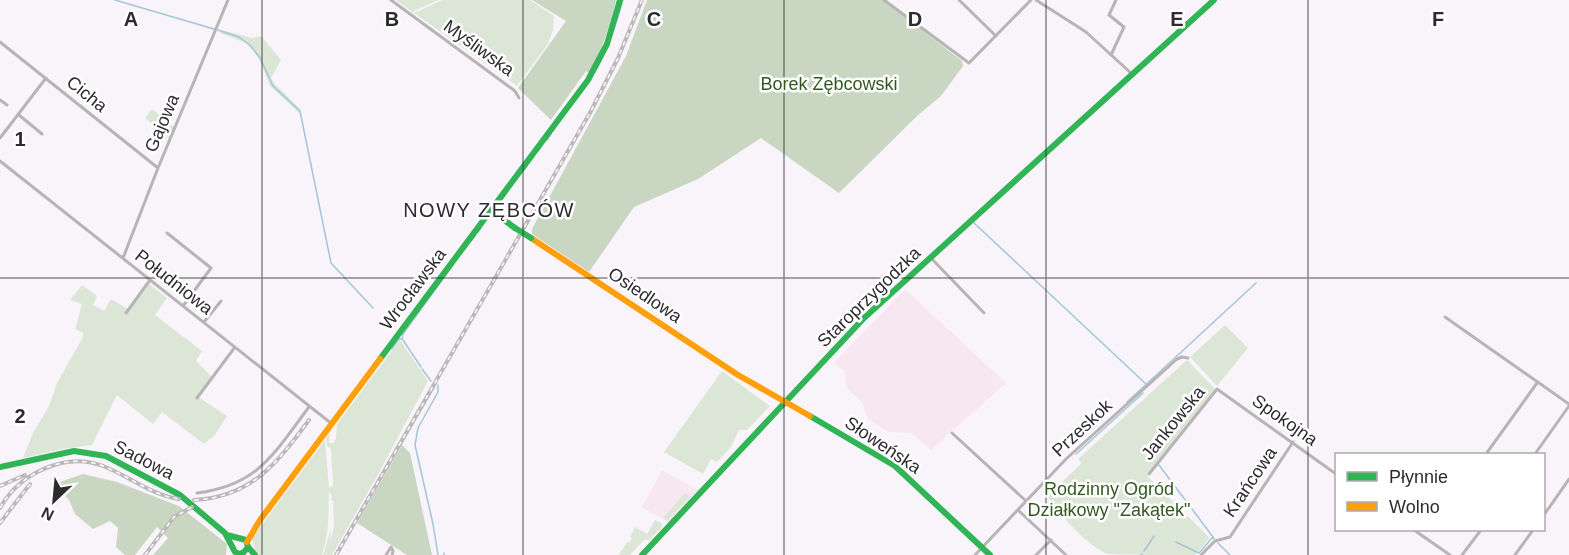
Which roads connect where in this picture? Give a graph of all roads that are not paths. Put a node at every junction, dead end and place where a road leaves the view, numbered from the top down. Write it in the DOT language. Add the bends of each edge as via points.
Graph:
graph roads {
  1 [pos="228,0"];
  2 [pos="391,0"];
  3 [pos="620,0"];
  4 [pos="884,0"];
  5 [pos="893,0"];
  6 [pos="959,0"];
  7 [pos="1033,0"];
  8 [pos="1116,0"];
  9 [pos="1214,0"];
  10 [pos="890,4"];
  11 [pos="996,36"];
  12 [pos="0,42"];
  13 [pos="1111,55"];
  14 [pos="1132,74"];
  15 [pos="46,78"];
  16 [pos="519,98"];
  17 [pos="0,100"];
  18 [pos="7,105"];
  19 [pos="18,115"];
  20 [pos="42,134"];
  21 [pos="0,138"];
  22 [pos="0,161"];
  23 [pos="158,168"];
  24 [pos="490,210"];
  25 [pos="167,233"];
  26 [pos="123,258"];
  27 [pos="931,258"];
  28 [pos="150,280"];
  29 [pos="221,301"];
  30 [pos="183,306"];
  31 [pos="126,313"];
  32 [pos="984,313"];
  33 [pos="1445,317"];
  34 [pos="204,322"];
  35 [pos="235,347"];
  36 [pos="1188,358"];
  37 [pos="1537,383"];
  38 [pos="1217,389"];
  39 [pos="197,398"];
  40 [pos="786,402"];
  41 [pos="1569,405"];
  42 [pos="311,408"];
  43 [pos="332,422"];
  44 [pos="952,433"];
  45 [pos="1293,442"];
  46 [pos="1487,453"];
  47 [pos="1535,453"];
  48 [pos="0,467"];
  49 [pos="1335,473"];
  50 [pos="1149,474"];
  51 [pos="1569,479"];
  52 [pos="197,493"];
  53 [pos="1026,501"];
  54 [pos="1018,510"];
  55 [pos="1545,511"];
  56 [pos="1415,531"];
  57 [pos="1480,531"];
  58 [pos="1532,531"];
  59 [pos="1051,540"];
  60 [pos="983,547"];
  61 [pos="240,548"];
  62 [pos="255,555"];
  63 [pos="386,555"];
  64 [pos="392,555"];
  65 [pos="642,555"];
  66 [pos="975,555"];
  67 [pos="990,555"];
  68 [pos="1036,555"];
  69 [pos="1066,555"];
  70 [pos="1201,555"];
  71 [pos="1450,555"];
  72 [pos="1462,555"];
  73 [pos="1515,555"];
  1 -- 23 [label="street, Gajowa"];
  2 -- 16 [label="street, Myśliwska" via="515,91"];
  3 -- 24 [label="street, Wrocławska" via="607,44 593,70"];
  4 -- 10 [label="street"];
  5 -- 10 [label="street"];
  6 -- 11 [label="street"];
  7 -- 11 [label="street"];
  7 -- 13 [label="street" via="1078,26"];
  8 -- 13 [label="street" via="1109,15 1124,27"];
  9 -- 14 [label="street, Staroprzygodzka"];
  10 -- 11 [label="street" via="969,63"];
  12 -- 15 [label="street, Cicha"];
  13 -- 14 [label="street"];
  14 -- 27 [label="street, Staroprzygodzka"];
  15 -- 19 [label="street"];
  15 -- 23 [label="street, Cicha"];
  17 -- 18 [label="street"];
  19 -- 20 [label="street"];
  19 -- 21 [label="street"];
  22 -- 26 [label="street, Południowa"];
  23 -- 26 [label="street, Gajowa"];
  24 -- 40 [label="street, Osiedlowa, bridge" via="738,375"];
  24 -- 43 [label="street, Wrocławska"];
  25 -- 30 [label="street" via="211,268"];
  26 -- 28 [label="street, Południowa"];
  27 -- 32 [label="street"];
  27 -- 40 [label="street, Staroprzygodzka" via="864,318"];
  28 -- 30 [label="street, Południowa"];
  28 -- 31 [label="street"];
  29 -- 34 [label="street"];
  30 -- 34 [label="street, Południowa"];
  33 -- 37 [label="street"];
  34 -- 35 [label="street, Południowa"];
  35 -- 39 [label="street"];
  35 -- 42 [label="street, Południowa"];
  36 -- 53 [label="street, Przeskok" via="1174,362 1066,459"];
  37 -- 41 [label="street"];
  37 -- 46 [label="street"];
  38 -- 45 [label="street, Spokojna"];
  38 -- 50 [label="street, Jankowska"];
  40 -- 60 [label="street, Słoweńska" via="895,466"];
  40 -- 65 [label="street, Staroprzygodzka"];
  41 -- 47 [label="street"];
  42 -- 43 [label="street, Południowa"];
  42 -- 52 [label="street" via="258,471 214,491"];
  43 -- 61 [label="street, Wrocławska"];
  44 -- 53 [label="street"];
  45 -- 49 [label="street, Spokojna"];
  45 -- 70 [label="street, Krańcowa" via="1230,537 1215,541"];
  48 -- 61 [label="street, Sadowa" via="74,451 100,454 180,495"];
  51 -- 55 [label="street"];
  53 -- 54 [label="street, Przeskok"];
  54 -- 59 [label="street"];
  54 -- 60 [label="street, Przeskok"];
  56 -- 71 [label="street"];
  57 -- 72 [label="street"];
  58 -- 73 [label="street"];
  59 -- 68 [label="street"];
  59 -- 69 [label="street"];
  60 -- 66 [label="street, Przeskok"];
  60 -- 67 [label="street, Słoweńska"];
  61 -- 62 [label="street, Sadowa"];
  63 -- 64 [label="street" via="391,547"];
}
